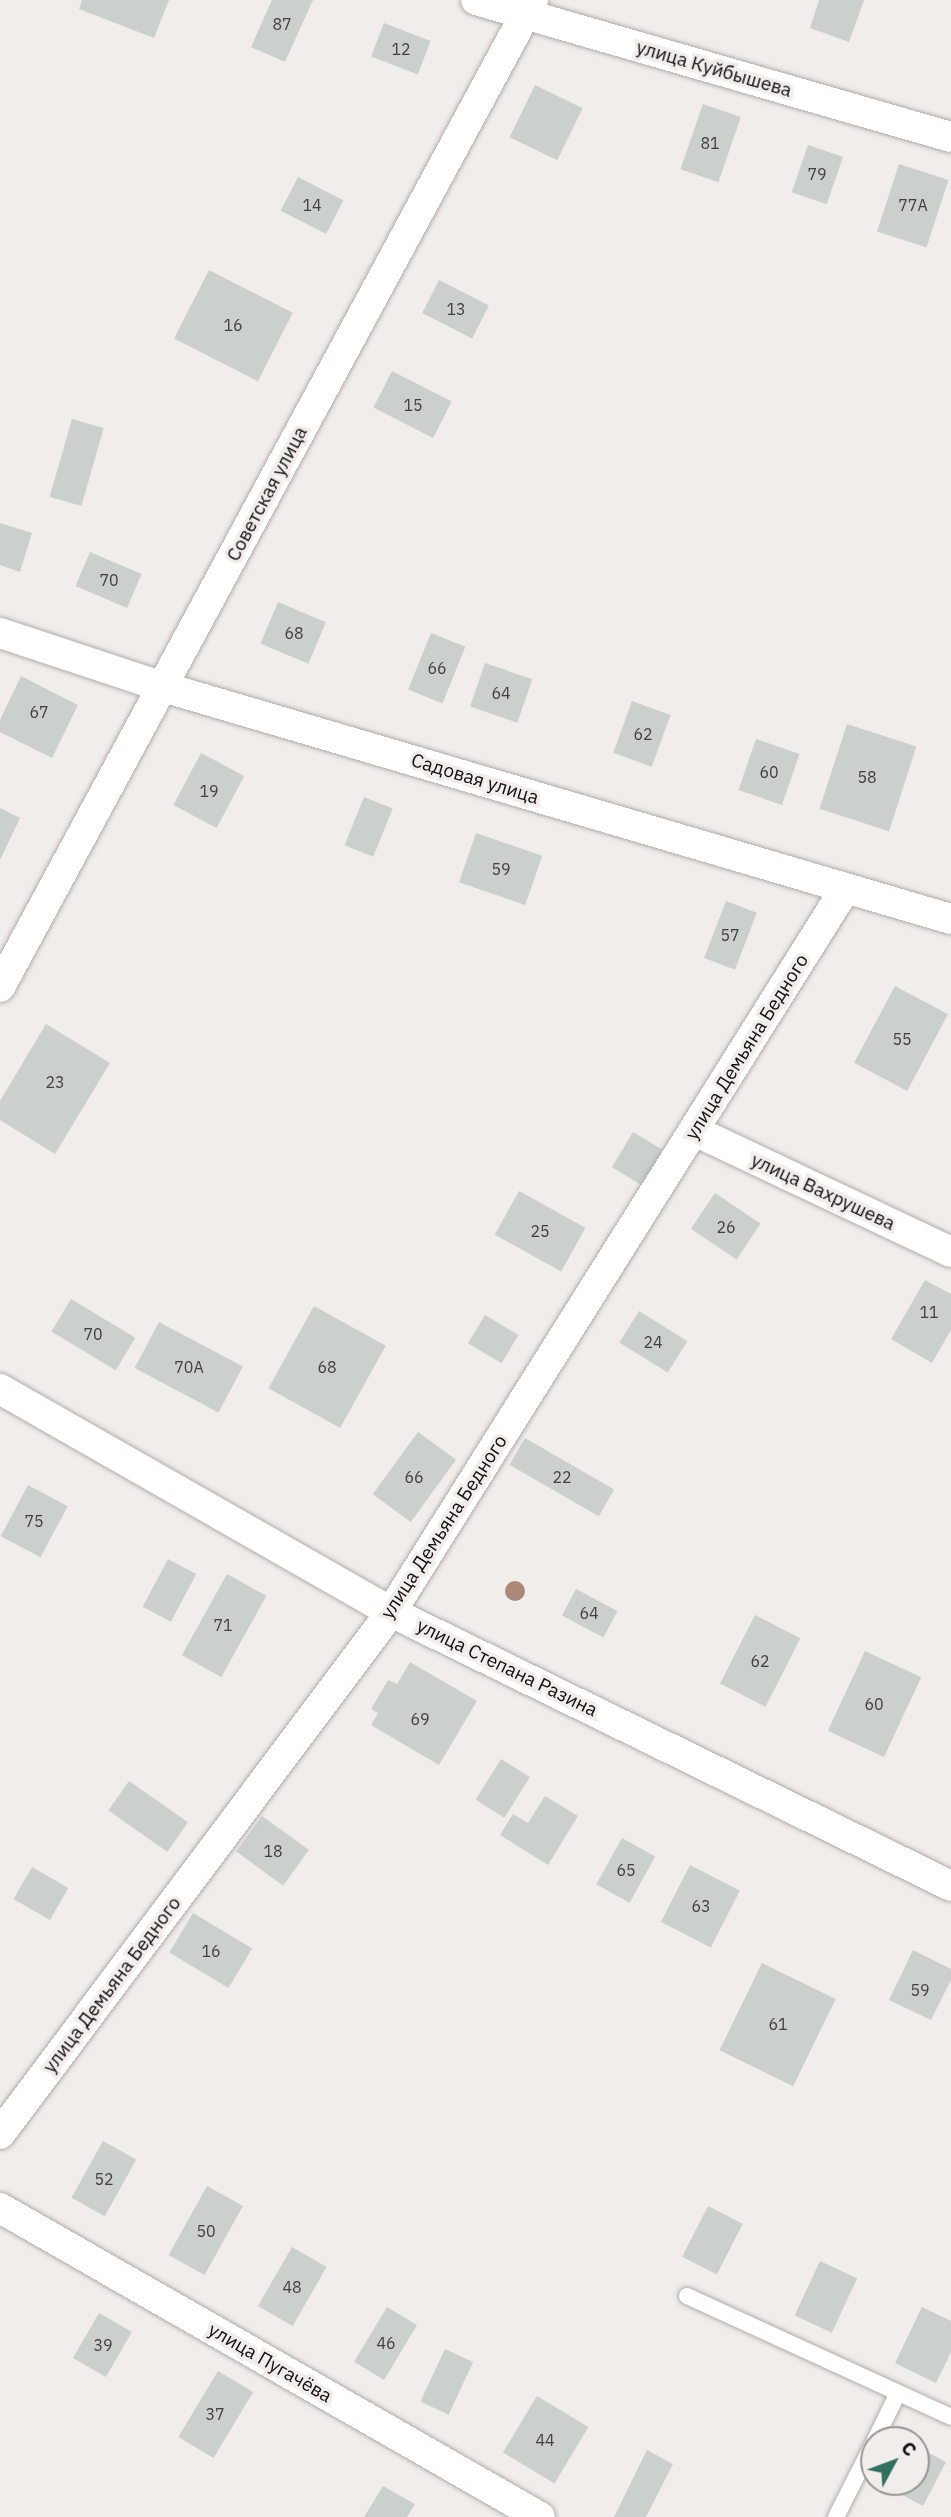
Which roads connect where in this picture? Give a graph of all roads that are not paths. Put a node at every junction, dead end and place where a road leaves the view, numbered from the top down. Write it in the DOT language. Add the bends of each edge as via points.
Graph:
graph roads {
  1 [pos="476,0"];
  2 [pos="529,7"];
  3 [pos="951,137"];
  4 [pos="0,633"];
  5 [pos="163,687"];
  6 [pos="845,889"];
  7 [pos="951,919"];
  8 [pos="0,987"];
  9 [pos="695,1131"];
  10 [pos="951,1252"];
  11 [pos="0,1389"];
  12 [pos="391,1612"];
  13 [pos="951,1886"];
  14 [pos="0,2134"];
  15 [pos="0,2208"];
  16 [pos="687,2297"];
  17 [pos="897,2395"];
  18 [pos="951,2417"];
  19 [pos="882,2426"];
  20 [pos="860,2469"];
  21 [pos="540,2517"];
  22 [pos="836,2517"];
  1 -- 2 [label="street, улица Куйбышева"];
  2 -- 3 [label="street, улица Куйбышева"];
  2 -- 5 [label="street, Советская улица"];
  4 -- 5 [label="street, Садовая улица"];
  5 -- 6 [label="street, Садовая улица"];
  5 -- 8 [label="street, Советская улица"];
  6 -- 7 [label="street, Садовая улица"];
  6 -- 9 [label="street, улица Демьяна Бедного"];
  9 -- 10 [label="street, улица Вахрушева"];
  9 -- 12 [label="street, улица Демьяна Бедного"];
  11 -- 12 [label="street, улица Степана Разина"];
  12 -- 13 [label="street, улица Степана Разина"];
  12 -- 14 [label="street, улица Демьяна Бедного"];
  15 -- 21 [label="street, улица Пугачёва"];
  16 -- 17 [label="lane"];
  17 -- 18 [label="lane"];
  17 -- 19 [label="lane"];
  20 -- 22 [label="lane"];
}
